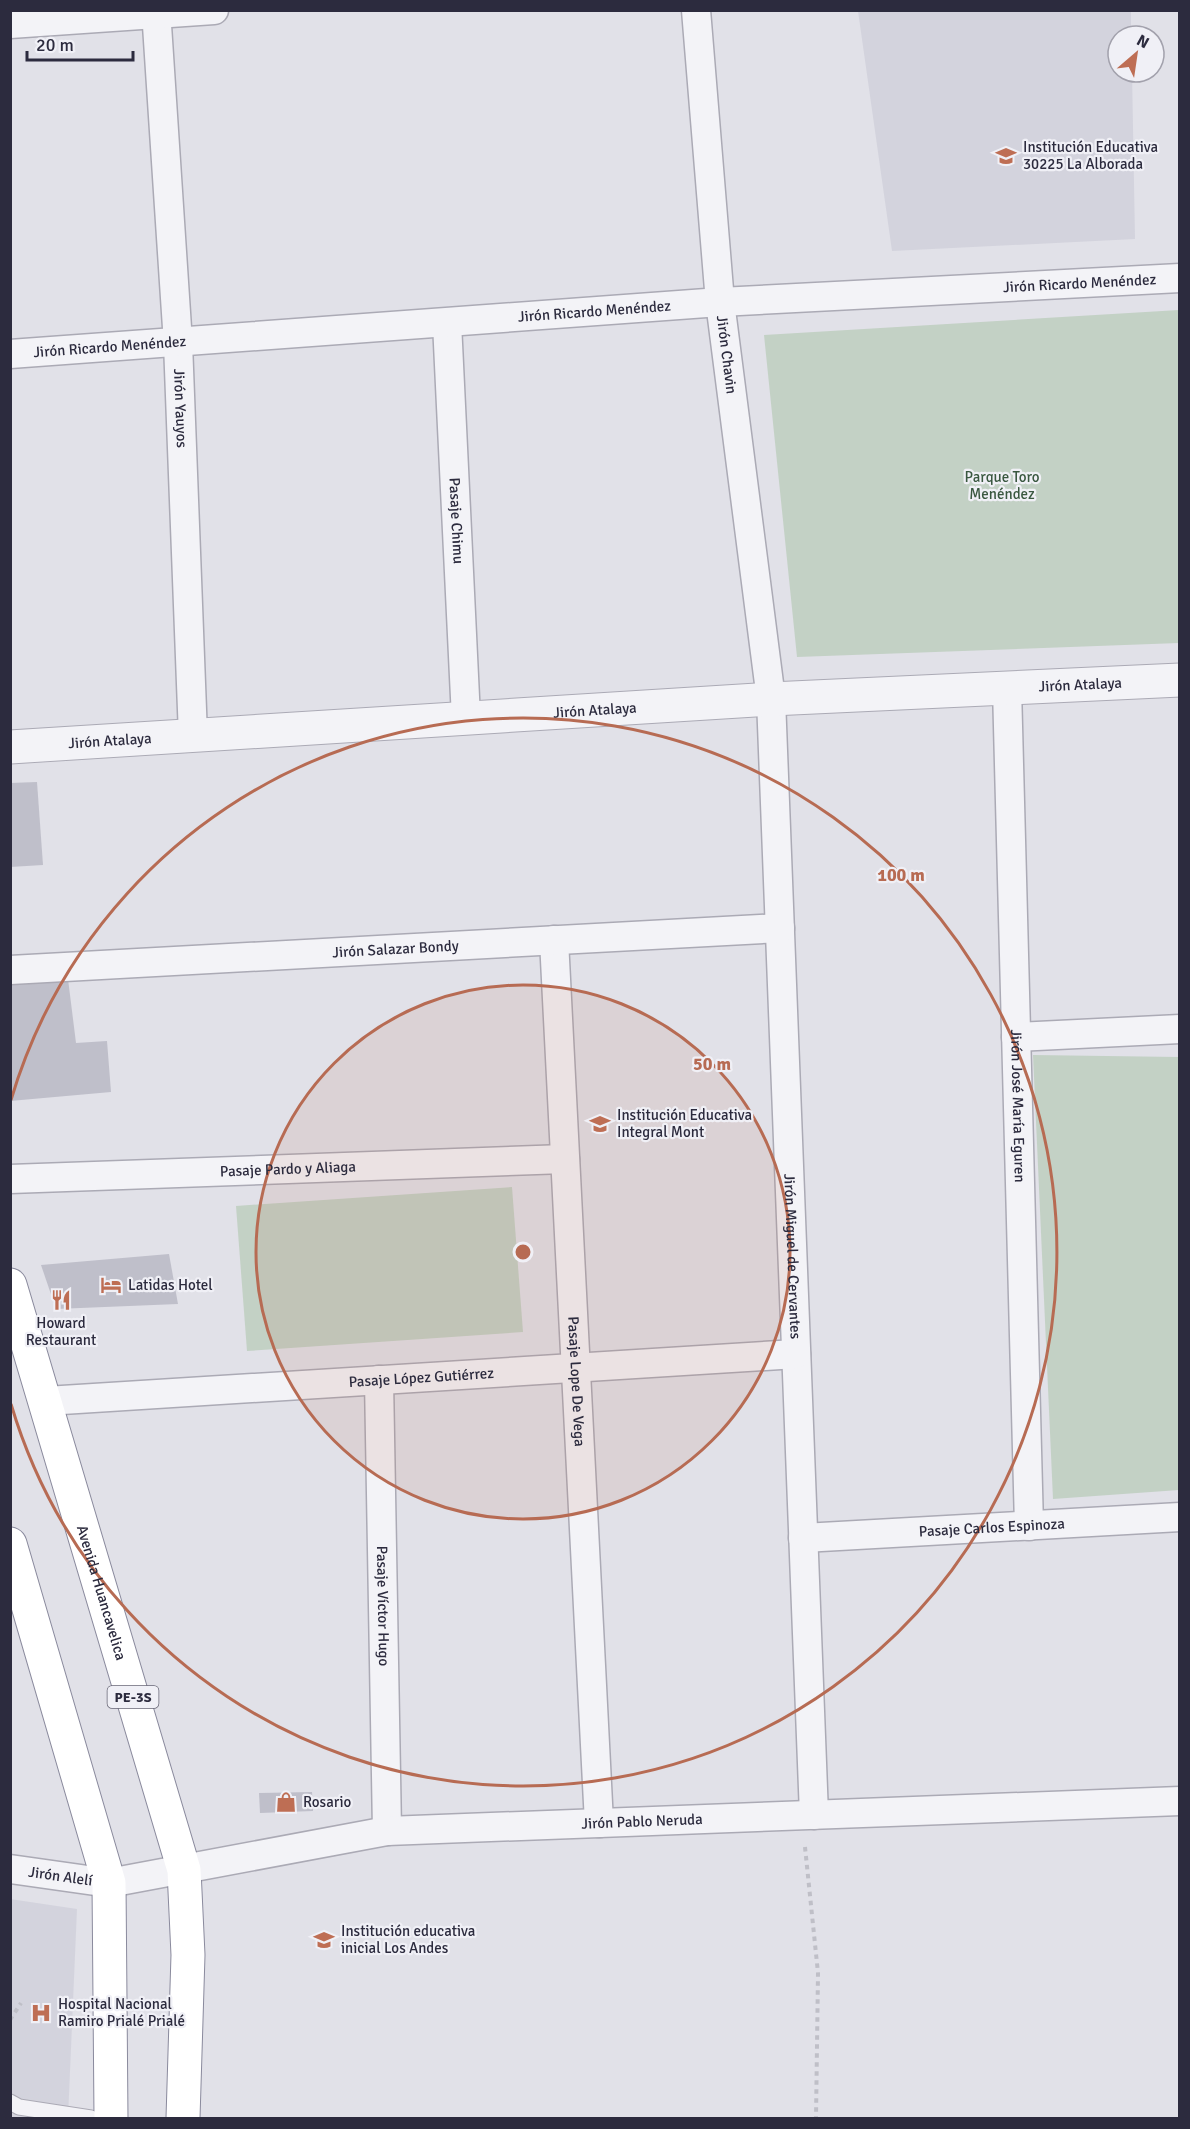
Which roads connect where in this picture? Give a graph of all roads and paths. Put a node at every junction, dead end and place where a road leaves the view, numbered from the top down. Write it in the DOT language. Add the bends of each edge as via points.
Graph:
graph roads {
  1 [pos="214,10"];
  2 [pos="696,10"];
  3 [pos="156,13"];
  4 [pos="10,24"];
  5 [pos="1179,278"];
  6 [pos="720,302"];
  7 [pos="447,323"];
  8 [pos="177,344"];
  9 [pos="10,354"];
  10 [pos="1179,680"];
  11 [pos="1007,688"];
  12 [pos="771,699"];
  13 [pos="466,718"];
  14 [pos="193,736"];
  15 [pos="10,747"];
  16 [pos="780,928"];
  17 [pos="554,940"];
  18 [pos="10,970"];
  19 [pos="1179,1029"];
  20 [pos="1016,1037"];
  21 [pos="565,1159"];
  22 [pos="10,1179"];
  23 [pos="10,1285"];
  24 [pos="796,1354"];
  25 [pos="576,1368"];
  26 [pos="379,1380"];
  27 [pos="46,1401"];
  28 [pos="1179,1517"];
  29 [pos="1029,1526"];
  30 [pos="803,1538"];
  31 [pos="10,1544"];
  32 [pos="1179,1801"];
  33 [pos="808,1815"];
  34 [pos="598,1823"];
  35 [pos="387,1831"];
  36 [pos="10,1869"];
  37 [pos="184,1870"];
  38 [pos="109,1883"];
  39 [pos="21,2003"];
  40 [pos="10,2020"];
  41 [pos="10,2103"];
  42 [pos="91,2118"];
  43 [pos="111,2118"];
  44 [pos="183,2118"];
  45 [pos="816,2118"];
  1 -- 3 [label="street"];
  2 -- 6 [label="street, Jirón Chavin"];
  3 -- 4 [label="street"];
  3 -- 8 [label="street, Jirón Yauyos"];
  5 -- 6 [label="street, Jirón Ricardo Menéndez"];
  6 -- 7 [label="street, Jirón Ricardo Menéndez"];
  6 -- 12 [label="street, Jirón Chavin"];
  7 -- 8 [label="street, Jirón Ricardo Menéndez"];
  7 -- 13 [label="street, Pasaje Chimu"];
  8 -- 9 [label="street, Jirón Ricardo Menéndez"];
  8 -- 14 [label="street, Jirón Yauyos"];
  10 -- 11 [label="street, Jirón Atalaya"];
  11 -- 12 [label="street, Jirón Atalaya"];
  11 -- 20 [label="street, Jirón José María Eguren"];
  12 -- 13 [label="street, Jirón Atalaya"];
  12 -- 16 [label="street, Jirón Miguel de Cervantes"];
  13 -- 14 [label="street, Jirón Atalaya"];
  14 -- 15 [label="street, Jirón Atalaya"];
  16 -- 17 [label="street, Jirón Salazar Bondy"];
  16 -- 24 [label="street, Jirón Miguel de Cervantes"];
  17 -- 18 [label="street, Jirón Salazar Bondy"];
  17 -- 21 [label="street, Pasaje Lope De Vega"];
  19 -- 20 [label="street"];
  20 -- 29 [label="street, Jirón José María Eguren"];
  21 -- 22 [label="street, Pasaje Pardo y Aliaga"];
  21 -- 25 [label="street, Pasaje Lope De Vega"];
  23 -- 27 [label="highway, Avenida Huancavelica / PE-3S"];
  24 -- 25 [label="street, Pasaje López Gutiérrez"];
  24 -- 30 [label="street, Jirón Miguel de Cervantes"];
  25 -- 26 [label="street, Pasaje López Gutiérrez"];
  25 -- 34 [label="street, Pasaje Lope De Vega"];
  26 -- 27 [label="street, Pasaje López Gutiérrez"];
  26 -- 35 [label="street, Pasaje Víctor Hugo"];
  27 -- 37 [label="highway, Avenida Huancavelica / PE-3S"];
  28 -- 29 [label="street, Pasaje Carlos Espinoza"];
  29 -- 30 [label="street, Pasaje Carlos Espinoza"];
  30 -- 33 [label="street, Jirón Miguel de Cervantes"];
  31 -- 38 [label="highway"];
  32 -- 33 [label="street, Jirón Pablo Neruda"];
  33 -- 34 [label="street, Jirón Pablo Neruda"];
  33 -- 45 [label="path" via="818,1973"];
  34 -- 35 [label="street, Jirón Pablo Neruda"];
  35 -- 37 [label="street, Jirón Pablo Neruda"];
  36 -- 38 [label="street, Jirón Alelí"];
  37 -- 38 [label="street, Jirón Pablo Neruda"];
  37 -- 44 [label="highway, Avenida Huancavelica / PE-3S" via="188,1955"];
  38 -- 43 [label="highway"];
  39 -- 40 [label="path"];
  41 -- 42 [label="lane" via="19,2108"];
}
